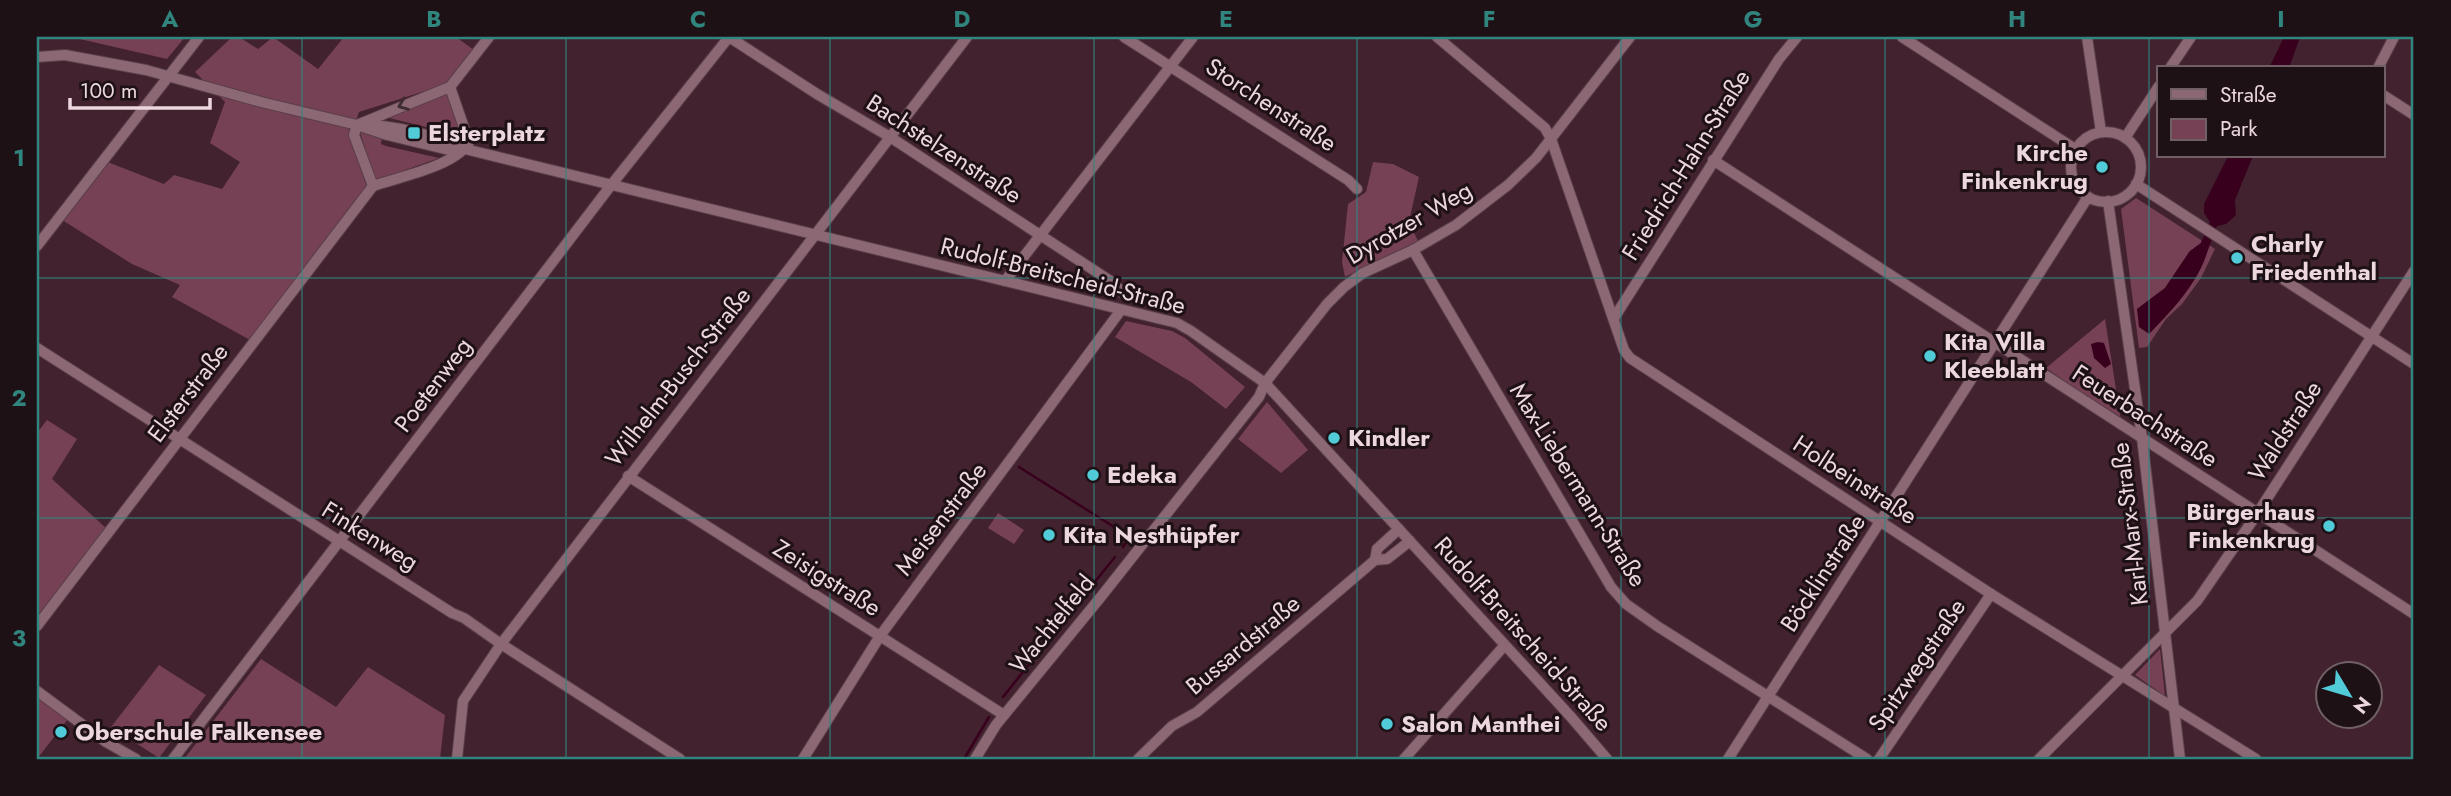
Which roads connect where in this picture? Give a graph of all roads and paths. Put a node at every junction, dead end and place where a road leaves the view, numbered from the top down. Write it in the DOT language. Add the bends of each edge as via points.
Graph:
graph roads {
  1 [pos="200,37"];
  2 [pos="489,37"];
  3 [pos="729,37"];
  4 [pos="967,37"];
  5 [pos="1124,37"];
  6 [pos="1193,37"];
  7 [pos="1437,37"];
  8 [pos="1630,37"];
  9 [pos="1797,37"];
  10 [pos="1902,37"];
  11 [pos="2087,37"];
  12 [pos="2191,37"];
  13 [pos="2394,37"];
  14 [pos="37,57"];
  15 [pos="1171,65"];
  16 [pos="2171,66"];
  17 [pos="2379,66"];
  18 [pos="167,76"];
  19 [pos="450,87"];
  20 [pos="2157,89"];
  21 [pos="2384,96"];
  22 [pos="2414,115"];
  23 [pos="357,125"];
  24 [pos="2101,132"];
  25 [pos="890,137"];
  26 [pos="2125,138"];
  27 [pos="1551,139"];
  28 [pos="465,149"];
  29 [pos="2075,149"];
  30 [pos="1713,160"];
  31 [pos="612,184"];
  32 [pos="2136,184"];
  33 [pos="373,186"];
  34 [pos="1357,189"];
  35 [pos="2088,197"];
  36 [pos="2108,201"];
  37 [pos="814,236"];
  38 [pos="1040,236"];
  39 [pos="37,246"];
  40 [pos="1413,250"];
  41 [pos="2414,271"];
  42 [pos="1005,281"];
  43 [pos="1136,299"];
  44 [pos="1121,310"];
  45 [pos="1614,318"];
  46 [pos="2372,336"];
  47 [pos="1993,342"];
  48 [pos="37,348"];
  49 [pos="2414,364"];
  50 [pos="1265,383"];
  51 [pos="2142,438"];
  52 [pos="179,439"];
  53 [pos="628,476"];
  54 [pos="2257,514"];
  55 [pos="1881,522"];
  56 [pos="1399,529"];
  57 [pos="1410,541"];
  58 [pos="340,542"];
  59 [pos="1375,560"];
  60 [pos="1991,594"];
  61 [pos="2414,614"];
  62 [pos="37,626"];
  63 [pos="2164,633"];
  64 [pos="880,636"];
  65 [pos="501,644"];
  66 [pos="1504,646"];
  67 [pos="2123,675"];
  68 [pos="37,691"];
  69 [pos="1767,696"];
  70 [pos="2172,706"];
  71 [pos="1004,715"];
  72 [pos="135,759"];
  73 [pos="173,759"];
  74 [pos="457,759"];
  75 [pos="680,759"];
  76 [pos="803,759"];
  77 [pos="975,759"];
  78 [pos="1138,759"];
  79 [pos="1404,759"];
  80 [pos="1606,759"];
  81 [pos="1728,759"];
  82 [pos="1867,759"];
  83 [pos="1879,759"];
  84 [pos="2039,759"];
  85 [pos="2180,759"];
  86 [pos="2256,759"];
  1 -- 18 [label="street"];
  2 -- 19 [label="street"];
  3 -- 25 [label="street, Bachstelzenstraße"];
  3 -- 31 [label="street, Poetenweg"];
  4 -- 25 [label="street, Wilhelm-Busch-Straße"];
  5 -- 15 [label="street, Storchenstraße"];
  6 -- 15 [label="street"];
  7 -- 27 [label="street" via="1545,128"];
  8 -- 27 [label="street, Dyrotzer Weg"];
  9 -- 30 [label="street, Friedrich-Hahn-Straße"];
  10 -- 29 [label="street"];
  11 -- 24 [label="street"];
  12 -- 16 [label="street"];
  13 -- 17 [label="street"];
  14 -- 18 [label="street, Rudolf-Breitscheid-Straße" via="65,55"];
  15 -- 34 [label="street, Storchenstraße"];
  15 -- 38 [label="street"];
  18 -- 23 [label="street, Rudolf-Breitscheid-Straße"];
  18 -- 39 [label="street"];
  19 -- 23 [label="street, one-way"];
  19 -- 28 [label="street" via="469,142"];
  20 -- 26 [label="street"];
  21 -- 22 [label="street"];
  23 -- 28 [label="street, Rudolf-Breitscheid-Straße" via="449,150"];
  23 -- 33 [label="street" via="354,135"];
  24 -- 26 [label="street"];
  24 -- 29 [label="street" via="2086,137"];
  25 -- 37 [label="street, Wilhelm-Busch-Straße"];
  25 -- 38 [label="street, Bachstelzenstraße"];
  26 -- 32 [label="street" via="2140,159"];
  27 -- 40 [label="street, Dyrotzer Weg" via="1508,186"];
  27 -- 45 [label="street, Holbeinstraße"];
  28 -- 31 [label="street, Rudolf-Breitscheid-Straße"];
  28 -- 33 [label="street" via="453,159"];
  29 -- 35 [label="street" via="2072,175"];
  30 -- 45 [label="street, Friedrich-Hahn-Straße"];
  30 -- 47 [label="street, Feuerbachstraße"];
  31 -- 37 [label="street, Rudolf-Breitscheid-Straße"];
  31 -- 58 [label="street, Poetenweg"];
  32 -- 36 [label="street" via="2129,193"];
  32 -- 46 [label="street"];
  33 -- 52 [label="street, Elsterstraße"];
  35 -- 36 [label="street"];
  35 -- 47 [label="street, Böcklinstraße"];
  36 -- 51 [label="street, Karl-Marx-Straße"];
  37 -- 42 [label="street, Rudolf-Breitscheid-Straße"];
  37 -- 53 [label="street, Wilhelm-Busch-Straße"];
  38 -- 42 [label="street"];
  38 -- 43 [label="street, Bachstelzenstraße"];
  40 -- 50 [label="street, Dyrotzer Weg" via="1344,287"];
  40 -- 69 [label="street, Max-Liebermann-Straße" via="1611,587 1657,626"];
  41 -- 46 [label="street, Waldstraße"];
  42 -- 44 [label="street, Rudolf-Breitscheid-Straße"];
  44 -- 50 [label="street, Rudolf-Breitscheid-Straße" via="1177,323"];
  44 -- 64 [label="street, Meisenstraße"];
  45 -- 55 [label="street, Holbeinstraße" via="1630,358"];
  46 -- 49 [label="street"];
  46 -- 54 [label="street, Waldstraße"];
  47 -- 51 [label="street, Feuerbachstraße"];
  47 -- 55 [label="street, Böcklinstraße"];
  48 -- 52 [label="street, Finkenweg"];
  50 -- 56 [label="street, Rudolf-Breitscheid-Straße"];
  50 -- 71 [label="street, Wachtelfeld" via="1259,397"];
  51 -- 54 [label="street, Feuerbachstraße"];
  51 -- 63 [label="street, Karl-Marx-Straße"];
  52 -- 58 [label="street, Finkenweg"];
  52 -- 62 [label="street, Elsterstraße"];
  53 -- 64 [label="street, Zeisigstraße"];
  53 -- 65 [label="street, Wilhelm-Busch-Straße"];
  54 -- 61 [label="street, Feuerbachstraße"];
  54 -- 63 [label="street, Waldstraße" via="2197,601"];
  55 -- 60 [label="street, Holbeinstraße"];
  55 -- 69 [label="street, Böcklinstraße"];
  56 -- 57 [label="street, Rudolf-Breitscheid-Straße"];
  56 -- 59 [label="street, Bussardstraße" via="1377,549"];
  57 -- 59 [label="street, Bussardstraße" via="1387,559"];
  57 -- 66 [label="street, Rudolf-Breitscheid-Straße"];
  58 -- 65 [label="street, Finkenweg"];
  58 -- 73 [label="street, Poetenweg"];
  59 -- 78 [label="street, Bussardstraße"];
  60 -- 67 [label="street, Holbeinstraße"];
  60 -- 83 [label="street, Spitzwegstraße"];
  63 -- 67 [label="street, Waldstraße"];
  63 -- 70 [label="street, Karl-Marx-Straße"];
  64 -- 71 [label="street, Zeisigstraße"];
  64 -- 76 [label="street, Meisenstraße"];
  65 -- 74 [label="street, Wilhelm-Busch-Straße" via="463,701"];
  65 -- 75 [label="street, Finkenweg"];
  66 -- 79 [label="street"];
  66 -- 80 [label="street, Rudolf-Breitscheid-Straße"];
  67 -- 70 [label="street, Holbeinstraße"];
  67 -- 84 [label="street, Waldstraße"];
  68 -- 72 [label="street"];
  69 -- 81 [label="street, Böcklinstraße"];
  69 -- 82 [label="street, Max-Liebermann-Straße"];
  70 -- 85 [label="street, Karl-Marx-Straße"];
  70 -- 86 [label="street, Holbeinstraße"];
  71 -- 77 [label="street, Wachtelfeld"];
}
